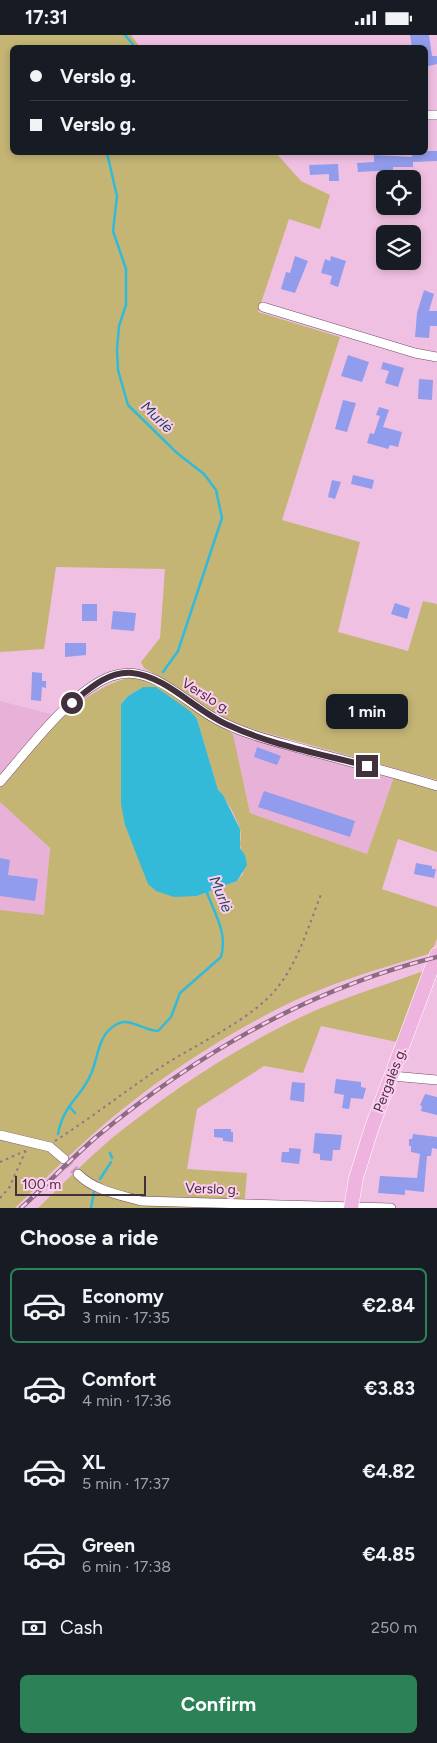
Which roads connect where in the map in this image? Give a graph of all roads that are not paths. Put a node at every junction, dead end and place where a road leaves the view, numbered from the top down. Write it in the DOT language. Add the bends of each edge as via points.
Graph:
graph roads {
  1 [pos="262,307"];
  2 [pos="437,357"];
  3 [pos="0,782"];
  4 [pos="437,786"];
  5 [pos="437,954"];
  6 [pos="392,1076"];
  7 [pos="437,1080"];
  8 [pos="0,1135"];
  9 [pos="64,1159"];
  10 [pos="78,1174"];
  11 [pos="351,1207"];
  12 [pos="390,1208"];
  1 -- 2 [label="street"];
  3 -- 4 [label="street, Verslo g." via="59,715 91,687 112,676 132,673 161,683 214,719 230,726"];
  5 -- 6 [label="main road, Pergalės g."];
  6 -- 7 [label="street"];
  6 -- 11 [label="main road, Pergalės g." via="372,1127"];
  8 -- 9 [label="street" via="50,1147"];
  10 -- 11 [label="street, Verslo g." via="91,1184 141,1201"];
  11 -- 12 [label="street, Verslo g."];
}
